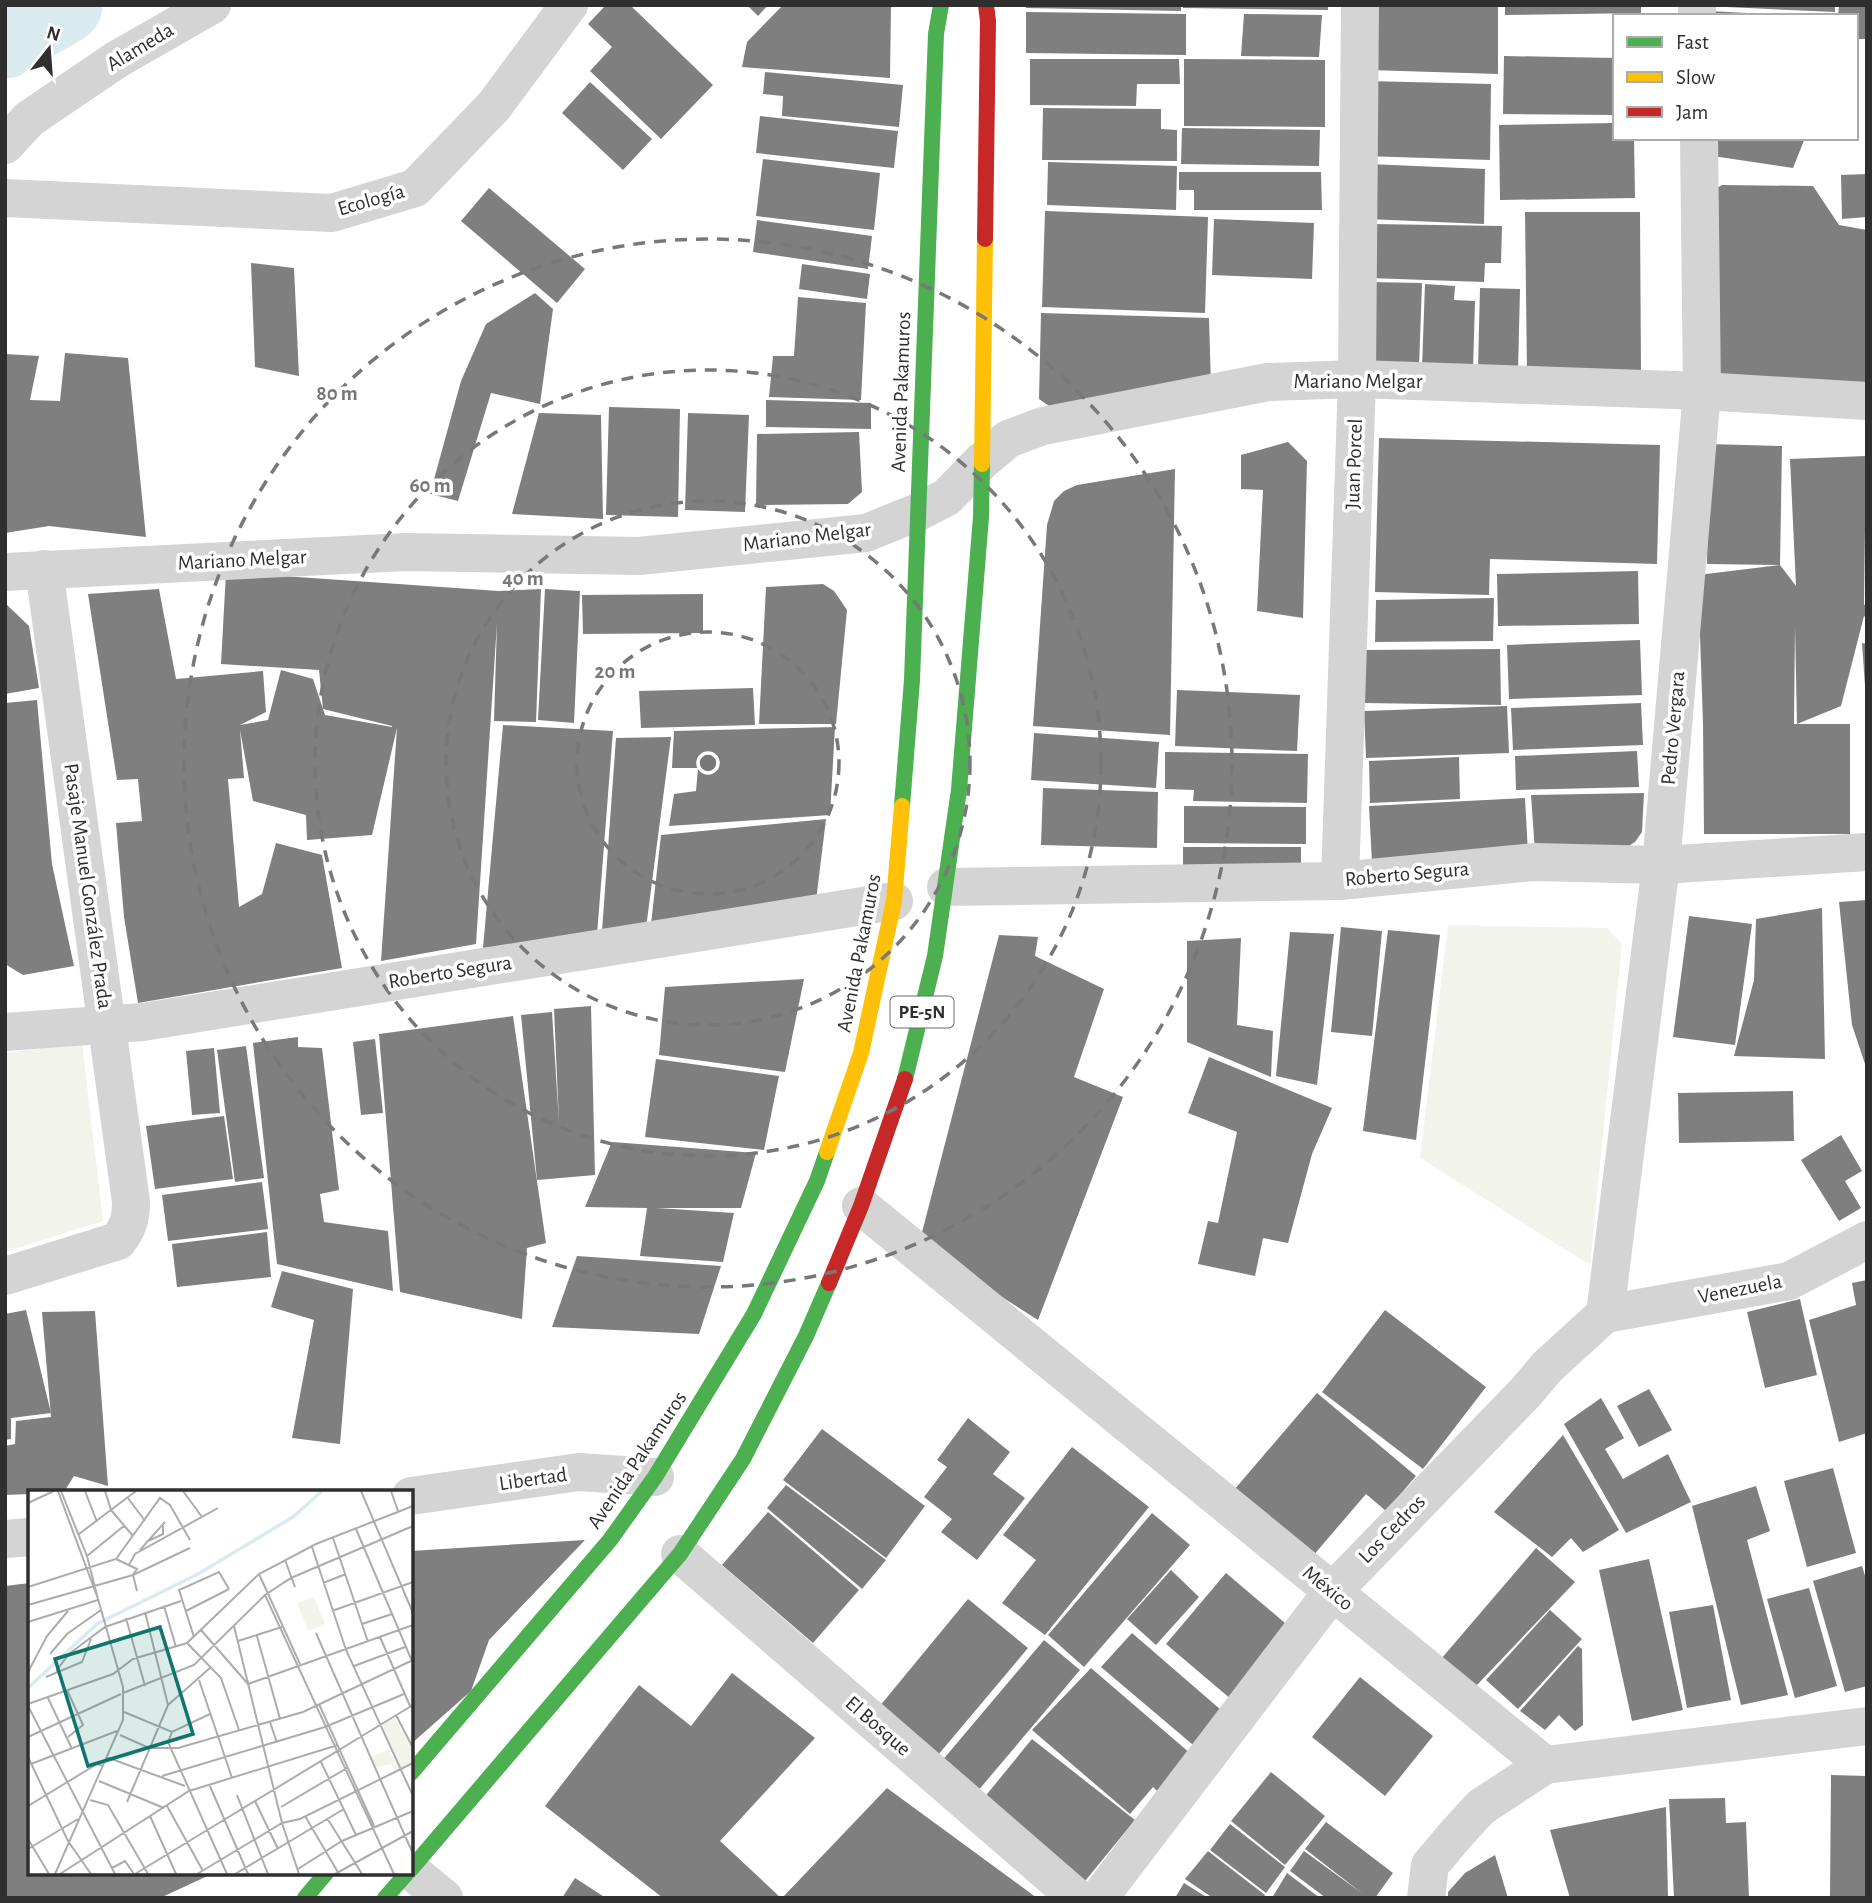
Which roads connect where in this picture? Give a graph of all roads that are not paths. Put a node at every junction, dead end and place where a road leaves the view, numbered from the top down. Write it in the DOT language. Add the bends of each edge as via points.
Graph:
graph roads {
  1 [pos="212,5"];
  2 [pos="569,5"];
  3 [pos="941,5"];
  4 [pos="986,5"];
  5 [pos="1360,5"];
  6 [pos="1699,140"];
  7 [pos="5,145"];
  8 [pos="5,198"];
  9 [pos="1357,379"];
  10 [pos="1702,391"];
  11 [pos="1867,401"];
  12 [pos="982,461"];
  13 [pos="918,512"];
  14 [pos="44,569"];
  15 [pos="5,572"];
  16 [pos="1867,852"];
  17 [pos="1661,865"];
  18 [pos="1340,881"];
  19 [pos="946,887"];
  20 [pos="894,901"];
  21 [pos="107,1024"];
  22 [pos="5,1032"];
  23 [pos="861,1206"];
  24 [pos="1867,1240"];
  25 [pos="5,1276"];
  26 [pos="1605,1314"];
  27 [pos="655,1477"];
  28 [pos="413,1496"];
  29 [pos="28,1537"];
  30 [pos="5,1539"];
  31 [pos="680,1554"];
  32 [pos="1332,1592"];
  33 [pos="1867,1726"];
  34 [pos="1545,1765"];
  35 [pos="413,1771"];
  36 [pos="413,1867"];
  37 [pos="413,1873"];
  38 [pos="324,1875"];
  39 [pos="406,1875"];
  40 [pos="305,1898"];
  41 [pos="385,1898"];
  42 [pos="444,1898"];
  43 [pos="1077,1898"];
  44 [pos="1099,1898"];
  45 [pos="1426,1898"];
  1 -- 7 [label="street, Alameda" via="116,60 29,119"];
  2 -- 8 [label="street, Ecología" via="494,106 415,188 332,213"];
  3 -- 13 [label="highway, Avenida Pakamuros / PE-5N" via="936,34"];
  4 -- 12 [label="highway, PE-5N"];
  5 -- 9 [label="street, Juan Porcel"];
  6 -- 10 [label="street, Pedro Vergara"];
  9 -- 10 [label="street, Mariano Melgar"];
  9 -- 12 [label="street, Mariano Melgar" via="1268,382 1043,426 1008,439"];
  9 -- 18 [label="street, Juan Porcel"];
  10 -- 11 [label="street, Mariano Melgar"];
  10 -- 17 [label="street, Pedro Vergara"];
  12 -- 13 [label="street, Mariano Melgar" via="947,497"];
  12 -- 19 [label="highway, PE-5N" via="959,790"];
  13 -- 14 [label="street, Mariano Melgar" via="866,533 639,556 406,552"];
  13 -- 20 [label="highway, Avenida Pakamuros / PE-5N" via="912,680"];
  14 -- 15 [label="street, Mariano Melgar"];
  14 -- 21 [label="street, Pasaje Manuel González Prada"];
  16 -- 17 [label="street, Roberto Segura"];
  17 -- 18 [label="street, Roberto Segura" via="1534,862"];
  17 -- 26 [label="street, Pedro Vergara"];
  18 -- 19 [label="street, Roberto Segura"];
  19 -- 23 [label="highway, PE-5N" via="935,956 905,1080"];
  20 -- 21 [label="street, Roberto Segura"];
  20 -- 27 [label="highway, Avenida Pakamuros / PE-5N" via="861,1053 817,1181 754,1314"];
  21 -- 22 [label="street, Roberto Segura"];
  21 -- 25 [label="street, Pasaje Manuel González Prada" via="131,1202 127,1229 118,1241"];
  23 -- 31 [label="highway, PE-5N" via="806,1336 743,1459"];
  23 -- 32 [label="street, México"];
  24 -- 26 [label="street, Venezuela" via="1789,1281"];
  26 -- 32 [label="street, Los Cedros" via="1548,1366"];
  27 -- 28 [label="street, Libertad" via="579,1472"];
  27 -- 35 [label="highway, Avenida Pakamuros / PE-5N" via="610,1540"];
  29 -- 30 [label="street"];
  31 -- 36 [label="highway, PE-5N"];
  31 -- 43 [label="street, El Bosque"];
  32 -- 34 [label="street, México"];
  32 -- 44 [label="street, Los Cedros"];
  33 -- 34 [label="street"];
  34 -- 45 [label="street" via="1481,1807 1458,1832 1430,1865"];
  37 -- 42 [label="street"];
  38 -- 40 [label="highway"];
  39 -- 41 [label="highway, PE-5N"];
}
